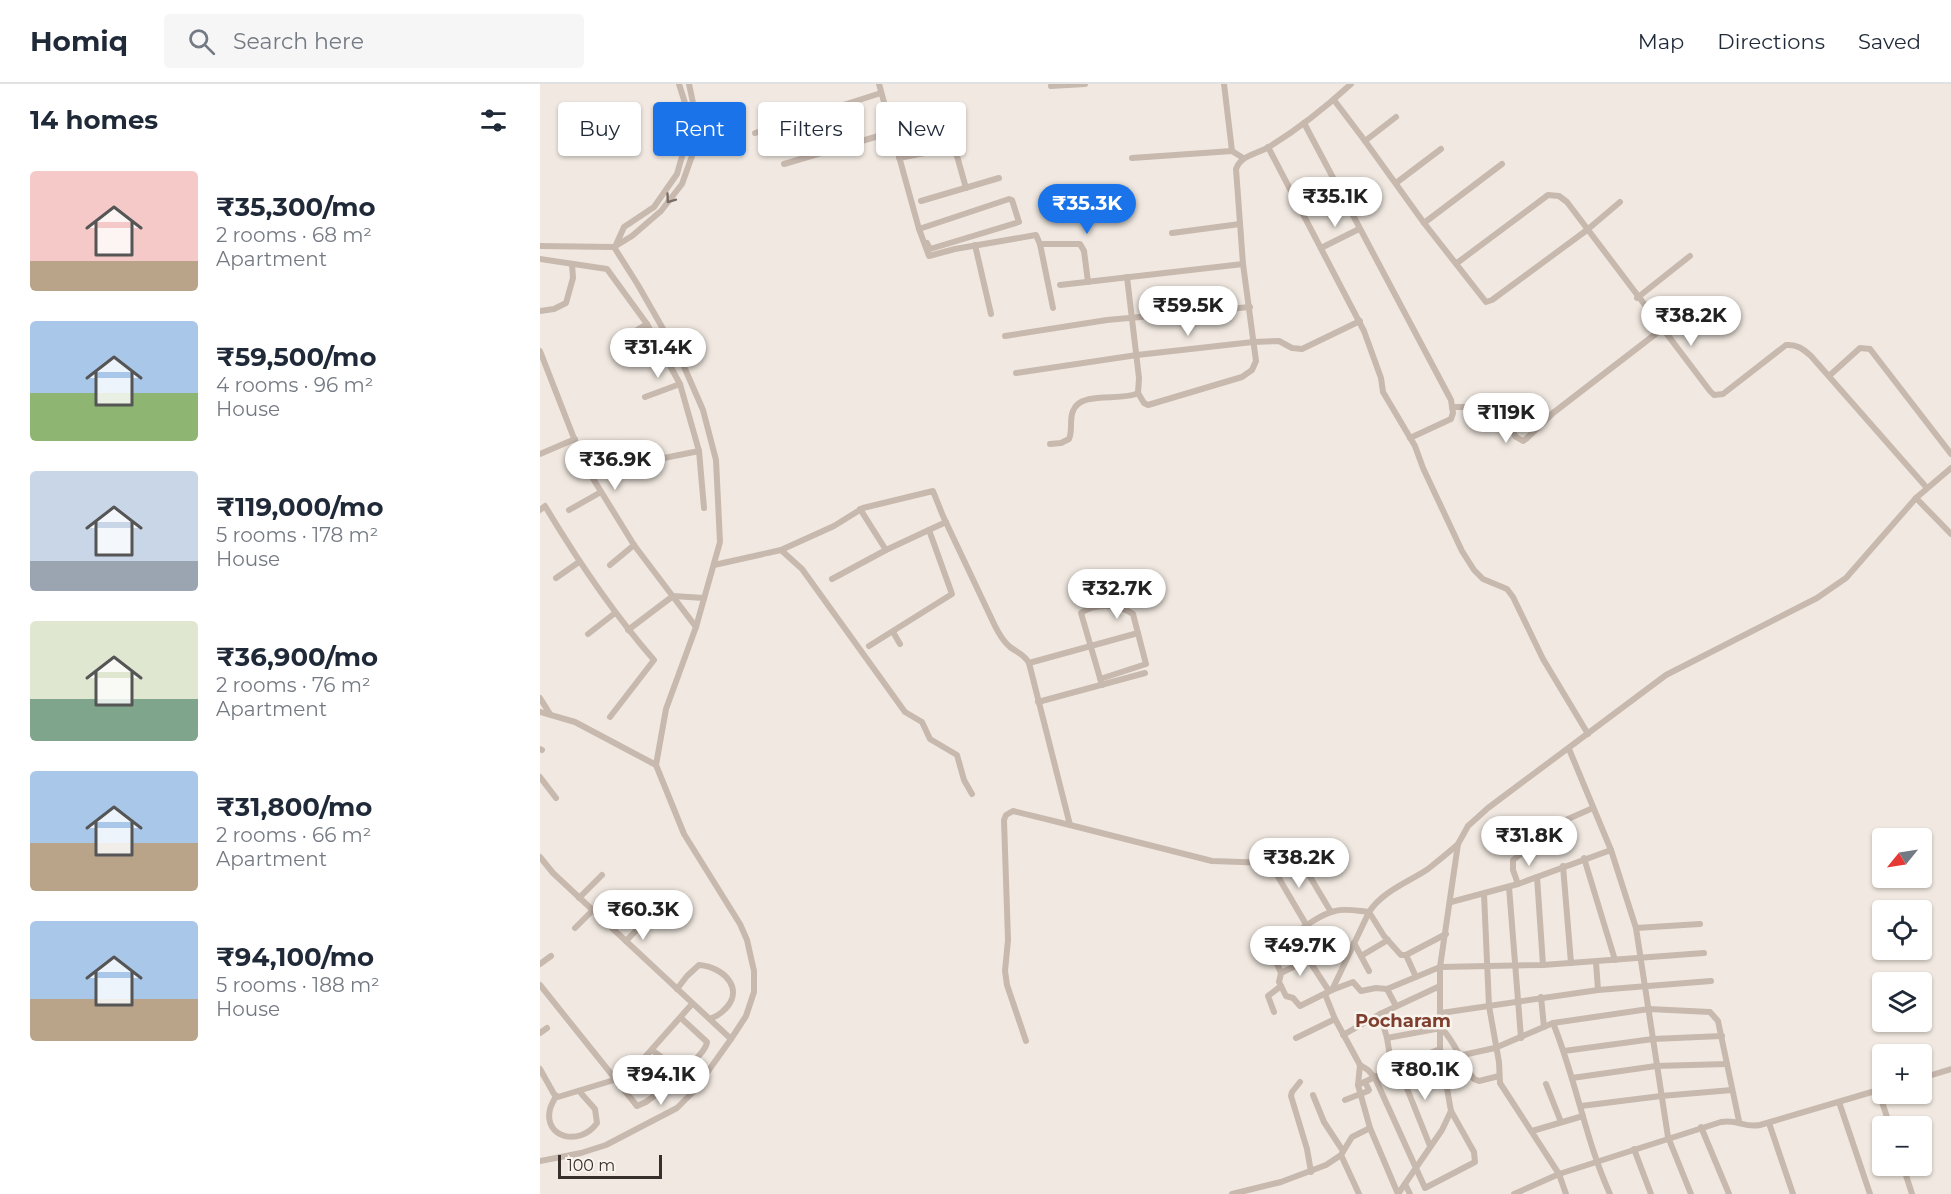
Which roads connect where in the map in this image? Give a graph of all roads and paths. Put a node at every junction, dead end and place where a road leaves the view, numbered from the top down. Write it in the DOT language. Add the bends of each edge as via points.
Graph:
graph roads {
  1 [pos="679,84"];
  2 [pos="689,84"];
  3 [pos="879,84"];
  4 [pos="1085,84"];
  5 [pos="1224,84"];
  6 [pos="1351,84"];
  7 [pos="1051,86"];
  8 [pos="881,93"];
  9 [pos="1334,100"];
  10 [pos="852,102"];
  11 [pos="884,102"];
  12 [pos="1396,117"];
  13 [pos="1304,123"];
  14 [pos="758,132"];
  15 [pos="755,133"];
  16 [pos="876,137"];
  17 [pos="1365,141"];
  18 [pos="1268,147"];
  19 [pos="1441,149"];
  20 [pos="1232,151"];
  21 [pos="804,158"];
  22 [pos="899,158"];
  23 [pos="1132,158"];
  24 [pos="1243,158"];
  25 [pos="784,164"];
  26 [pos="1502,164"];
  27 [pos="999,178"];
  28 [pos="1396,183"];
  29 [pos="966,188"];
  30 [pos="921,201"];
  31 [pos="1620,202"];
  32 [pos="1424,223"];
  33 [pos="1240,224"];
  34 [pos="921,229"];
  35 [pos="1359,229"];
  36 [pos="1587,230"];
  37 [pos="1172,233"];
  38 [pos="1040,244"];
  39 [pos="975,245"];
  40 [pos="540,246"];
  41 [pos="614,247"];
  42 [pos="1321,248"];
  43 [pos="1690,256"];
  44 [pos="540,259"];
  45 [pos="1457,263"];
  46 [pos="572,264"];
  47 [pos="1243,264"];
  48 [pos="1127,277"];
  49 [pos="1088,282"];
  50 [pos="1060,285"];
  51 [pos="1637,298"];
  52 [pos="1250,306"];
  53 [pos="1053,308"];
  54 [pos="540,310"];
  55 [pos="991,314"];
  56 [pos="1131,318"];
  57 [pos="1360,321"];
  58 [pos="647,324"];
  59 [pos="1662,330"];
  60 [pos="1005,336"];
  61 [pos="1253,342"];
  62 [pos="613,344"];
  63 [pos="540,351"];
  64 [pos="1137,355"];
  65 [pos="543,367"];
  66 [pos="1016,373"];
  67 [pos="1829,376"];
  68 [pos="680,384"];
  69 [pos="1138,393"];
  70 [pos="645,397"];
  71 [pos="1452,407"];
  72 [pos="1410,438"];
  73 [pos="575,439"];
  74 [pos="621,443"];
  75 [pos="1050,444"];
  76 [pos="699,451"];
  77 [pos="540,454"];
  78 [pos="1951,454"];
  79 [pos="664,458"];
  80 [pos="584,464"];
  81 [pos="1951,468"];
  82 [pos="1927,488"];
  83 [pos="601,492"];
  84 [pos="1916,498"];
  85 [pos="704,508"];
  86 [pos="860,509"];
  87 [pos="540,510"];
  88 [pos="569,510"];
  89 [pos="946,522"];
  90 [pos="928,530"];
  91 [pos="1951,534"];
  92 [pos="634,545"];
  93 [pos="781,550"];
  94 [pos="886,550"];
  95 [pos="579,562"];
  96 [pos="610,565"];
  97 [pos="714,565"];
  98 [pos="556,578"];
  99 [pos="832,579"];
  100 [pos="673,596"];
  101 [pos="704,598"];
  102 [pos="615,613"];
  103 [pos="696,627"];
  104 [pos="628,630"];
  105 [pos="892,632"];
  106 [pos="1138,633"];
  107 [pos="588,634"];
  108 [pos="900,644"];
  109 [pos="869,646"];
  110 [pos="1090,646"];
  111 [pos="1029,663"];
  112 [pos="1145,673"];
  113 [pos="1101,682"];
  114 [pos="540,698"];
  115 [pos="1038,702"];
  116 [pos="540,712"];
  117 [pos="551,715"];
  118 [pos="610,717"];
  119 [pos="1588,734"];
  120 [pos="1569,749"];
  121 [pos="656,765"];
  122 [pos="540,777"];
  123 [pos="972,794"];
  124 [pos="556,798"];
  125 [pos="1593,808"];
  126 [pos="1070,825"];
  127 [pos="1458,844"];
  128 [pos="1611,850"];
  129 [pos="540,857"];
  130 [pos="1584,858"];
  131 [pos="1270,863"];
  132 [pos="1563,866"];
  133 [pos="603,875"];
  134 [pos="1537,878"];
  135 [pos="1518,884"];
  136 [pos="1509,887"];
  137 [pos="1484,894"];
  138 [pos="579,898"];
  139 [pos="1450,902"];
  140 [pos="593,910"];
  141 [pos="1331,912"];
  142 [pos="1369,912"];
  143 [pos="648,918"];
  144 [pos="1700,924"];
  145 [pos="1307,926"];
  146 [pos="575,928"];
  147 [pos="1636,928"];
  148 [pos="1446,934"];
  149 [pos="1293,936"];
  150 [pos="1388,940"];
  151 [pos="626,941"];
  152 [pos="1354,944"];
  153 [pos="1704,953"];
  154 [pos="1406,955"];
  155 [pos="551,956"];
  156 [pos="1361,956"];
  157 [pos="1642,958"];
  158 [pos="1309,959"];
  159 [pos="1615,960"];
  160 [pos="1596,962"];
  161 [pos="1571,963"];
  162 [pos="540,964"];
  163 [pos="1543,965"];
  164 [pos="1486,966"];
  165 [pos="1515,966"];
  166 [pos="1440,967"];
  167 [pos="1369,971"];
  168 [pos="1281,973"];
  169 [pos="1416,977"];
  170 [pos="1711,981"];
  171 [pos="540,985"];
  172 [pos="1646,985"];
  173 [pos="1281,986"];
  174 [pos="1440,986"];
  175 [pos="1387,989"];
  176 [pos="677,990"];
  177 [pos="1598,990"];
  178 [pos="1329,992"];
  179 [pos="1541,998"];
  180 [pos="1517,1001"];
  181 [pos="692,1004"];
  182 [pos="1396,1006"];
  183 [pos="1489,1006"];
  184 [pos="1649,1009"];
  185 [pos="1274,1012"];
  186 [pos="1441,1013"];
  187 [pos="1380,1014"];
  188 [pos="681,1018"];
  189 [pos="710,1019"];
  190 [pos="1335,1019"];
  191 [pos="1552,1023"];
  192 [pos="1544,1027"];
  193 [pos="547,1028"];
  194 [pos="1441,1028"];
  195 [pos="540,1033"];
  196 [pos="1343,1035"];
  197 [pos="1722,1036"];
  198 [pos="1296,1038"];
  199 [pos="1387,1038"];
  200 [pos="1521,1038"];
  201 [pos="731,1039"];
  202 [pos="1653,1039"];
  203 [pos="1026,1041"];
  204 [pos="1496,1048"];
  205 [pos="652,1050"];
  206 [pos="1564,1051"];
  207 [pos="1441,1052"];
  208 [pos="1457,1054"];
  209 [pos="645,1057"];
  210 [pos="1727,1064"];
  211 [pos="1360,1065"];
  212 [pos="1656,1066"];
  213 [pos="1395,1067"];
  214 [pos="540,1069"];
  215 [pos="1951,1069"];
  216 [pos="1932,1075"];
  217 [pos="1499,1076"];
  218 [pos="1375,1078"];
  219 [pos="1572,1078"];
  220 [pos="614,1080"];
  221 [pos="1300,1082"];
  222 [pos="1365,1082"];
  223 [pos="1546,1084"];
  224 [pos="1358,1085"];
  225 [pos="579,1090"];
  226 [pos="1732,1090"];
  227 [pos="1872,1092"];
  228 [pos="1313,1095"];
  229 [pos="1360,1095"];
  230 [pos="556,1096"];
  231 [pos="1661,1096"];
  232 [pos="1345,1100"];
  233 [pos="1839,1102"];
  234 [pos="1581,1106"];
  235 [pos="1450,1112"];
  236 [pos="1583,1116"];
  237 [pos="1739,1121"];
  238 [pos="1561,1122"];
  239 [pos="1768,1123"];
  240 [pos="1701,1127"];
  241 [pos="1370,1128"];
  242 [pos="1532,1131"];
  243 [pos="1668,1137"];
  244 [pos="1430,1146"];
  245 [pos="1634,1149"];
  246 [pos="1342,1153"];
  247 [pos="540,1161"];
  248 [pos="1596,1162"];
  249 [pos="1416,1170"];
  250 [pos="1311,1172"];
  251 [pos="1558,1174"];
  252 [pos="1906,1176"];
  253 [pos="1272,1184"];
  254 [pos="1405,1184"];
  255 [pos="1232,1194"];
  256 [pos="1271,1194"];
  257 [pos="1359,1194"];
  258 [pos="1398,1194"];
  259 [pos="1410,1194"];
  260 [pos="1517,1194"];
  261 [pos="1566,1194"];
  262 [pos="1610,1194"];
  263 [pos="1651,1194"];
  264 [pos="1691,1194"];
  265 [pos="1730,1194"];
  266 [pos="1793,1194"];
  267 [pos="1870,1194"];
  268 [pos="1912,1194"];
  1 -- 41 [label="street" via="685,103 687,139 677,174 654,207 624,227"];
  2 -- 41 [label="street, one-way" via="696,117 692,156 682,184 662,212"];
  3 -- 8 [label="street"];
  4 -- 7 [label="street"];
  5 -- 20 [label="street"];
  6 -- 9 [label="street"];
  8 -- 10 [label="street"];
  8 -- 11 [label="street"];
  9 -- 13 [label="street"];
  9 -- 17 [label="street"];
  12 -- 17 [label="street"];
  13 -- 18 [label="street"];
  13 -- 35 [label="street"];
  14 -- 15 [label="street"];
  16 -- 21 [label="street"];
  17 -- 28 [label="street"];
  18 -- 24 [label="street"];
  18 -- 42 [label="street"];
  19 -- 28 [label="street"];
  20 -- 23 [label="street"];
  20 -- 24 [label="street"];
  21 -- 25 [label="street"];
  22 -- 29 [label="street" via="950,147 957,156"];
  22 -- 34 [label="street"];
  24 -- 33 [label="street" via="1236,169"];
  26 -- 32 [label="street"];
  27 -- 29 [label="street"];
  28 -- 32 [label="street"];
  29 -- 30 [label="street"];
  31 -- 36 [label="street"];
  32 -- 45 [label="street"];
  33 -- 37 [label="street"];
  33 -- 47 [label="street"];
  34 -- 34 [label="street" via="1009,199 1019,222 930,249"];
  34 -- 39 [label="street" via="929,256"];
  35 -- 42 [label="street"];
  35 -- 71 [label="street"];
  36 -- 45 [label="street" via="1567,202 1554,194 1548,195"];
  36 -- 45 [label="street" via="1489,302 1484,301"];
  36 -- 51 [label="street"];
  38 -- 39 [label="street" via="1034,235"];
  38 -- 49 [label="street" via="1082,246"];
  38 -- 53 [label="street"];
  39 -- 55 [label="street"];
  40 -- 41 [label="street"];
  41 -- 97 [label="street" via="682,362 703,410 717,460 720,542"];
  42 -- 57 [label="street"];
  43 -- 51 [label="street"];
  44 -- 46 [label="street"];
  46 -- 54 [label="street" via="573,278 566,303"];
  46 -- 58 [label="street" via="607,269"];
  47 -- 48 [label="street"];
  47 -- 52 [label="street"];
  48 -- 49 [label="street"];
  48 -- 56 [label="street"];
  49 -- 50 [label="street"];
  51 -- 59 [label="street"];
  52 -- 56 [label="street"];
  52 -- 61 [label="street"];
  56 -- 60 [label="street"];
  56 -- 64 [label="street"];
  57 -- 61 [label="street" via="1302,349 1279,341"];
  57 -- 72 [label="street" via="1383,392"];
  58 -- 62 [label="street"];
  58 -- 68 [label="street"];
  59 -- 67 [label="street" via="1714,395 1723,394 1786,345 1801,348"];
  59 -- 71 [label="street" via="1553,412 1526,440 1516,437 1498,405"];
  61 -- 64 [label="street"];
  61 -- 69 [label="street" via="1256,361 1242,378 1148,405"];
  63 -- 65 [label="street"];
  64 -- 66 [label="street"];
  64 -- 69 [label="street"];
  65 -- 73 [label="street"];
  67 -- 78 [label="street" via="1860,348 1870,349"];
  67 -- 82 [label="street"];
  68 -- 70 [label="street"];
  68 -- 76 [label="street"];
  69 -- 75 [label="street" via="1081,402 1073,411 1069,439"];
  71 -- 72 [label="street" via="1451,419"];
  72 -- 119 [label="street" via="1468,561 1483,579 1507,589 1513,597 1543,659"];
  73 -- 77 [label="street"];
  73 -- 80 [label="street"];
  74 -- 80 [label="street"];
  76 -- 79 [label="street"];
  76 -- 85 [label="street"];
  80 -- 83 [label="street"];
  81 -- 82 [label="street"];
  82 -- 84 [label="street"];
  83 -- 88 [label="street"];
  83 -- 92 [label="street"];
  84 -- 91 [label="street"];
  84 -- 119 [label="street" via="1836,586 1666,675"];
  86 -- 89 [label="street" via="933,491"];
  86 -- 93 [label="street" via="834,526"];
  86 -- 94 [label="street"];
  87 -- 95 [label="street" via="545,506"];
  89 -- 90 [label="street"];
  89 -- 111 [label="street" via="995,627"];
  90 -- 94 [label="street"];
  90 -- 105 [label="street" via="952,594"];
  92 -- 96 [label="street"];
  92 -- 100 [label="street"];
  93 -- 97 [label="street"];
  93 -- 123 [label="street" via="802,569 905,712 922,722 930,739 957,755"];
  94 -- 99 [label="street"];
  95 -- 98 [label="street"];
  95 -- 102 [label="street"];
  97 -- 101 [label="street"];
  100 -- 101 [label="street"];
  100 -- 103 [label="street"];
  100 -- 104 [label="street"];
  101 -- 103 [label="street"];
  102 -- 104 [label="street"];
  102 -- 107 [label="street"];
  103 -- 121 [label="street" via="666,710"];
  104 -- 118 [label="street" via="654,660"];
  105 -- 108 [label="street"];
  105 -- 109 [label="street"];
  106 -- 110 [label="street"];
  106 -- 110 [label="street" via="1131,612 1110,606 1085,611 1081,613"];
  106 -- 113 [label="street" via="1146,665"];
  110 -- 111 [label="street"];
  110 -- 113 [label="street"];
  111 -- 115 [label="street"];
  112 -- 113 [label="street"];
  113 -- 115 [label="street"];
  114 -- 117 [label="street"];
  115 -- 126 [label="street"];
  116 -- 117 [label="street"];
  117 -- 121 [label="street" via="575,722"];
  119 -- 120 [label="street"];
  120 -- 125 [label="street"];
  120 -- 127 [label="street" via="1488,808 1468,826"];
  121 -- 201 [label="street" via="684,834 740,924 750,952 754,992 746,1016"];
  122 -- 124 [label="street"];
  125 -- 128 [label="street"];
  125 -- 135 [label="street" via="1558,823 1526,844 1513,860"];
  126 -- 131 [label="street" via="1212,861"];
  126 -- 203 [label="street" via="1019,812 1008,814 1004,820 1008,940 1005,971"];
  127 -- 139 [label="street"];
  127 -- 142 [label="street" via="1430,867 1386,893"];
  128 -- 130 [label="street"];
  128 -- 147 [label="street"];
  129 -- 138 [label="street"];
  130 -- 132 [label="street"];
  130 -- 159 [label="street"];
  131 -- 141 [label="street" via="1301,864"];
  131 -- 145 [label="street"];
  132 -- 134 [label="street"];
  132 -- 161 [label="street"];
  133 -- 138 [label="street"];
  134 -- 135 [label="street"];
  134 -- 163 [label="street"];
  135 -- 136 [label="street"];
  136 -- 137 [label="street"];
  136 -- 165 [label="street"];
  137 -- 139 [label="street"];
  137 -- 164 [label="street"];
  138 -- 140 [label="street"];
  139 -- 148 [label="street"];
  140 -- 146 [label="street"];
  140 -- 151 [label="street"];
  141 -- 142 [label="street"];
  141 -- 145 [label="street"];
  142 -- 150 [label="street"];
  142 -- 152 [label="street"];
  143 -- 151 [label="street"];
  144 -- 147 [label="street"];
  145 -- 149 [label="street"];
  147 -- 157 [label="street"];
  148 -- 154 [label="street"];
  148 -- 166 [label="street"];
  149 -- 158 [label="street"];
  149 -- 168 [label="street" via="1272,949"];
  150 -- 154 [label="street" via="1401,955"];
  150 -- 156 [label="street"];
  151 -- 176 [label="street"];
  152 -- 156 [label="street"];
  152 -- 178 [label="street"];
  153 -- 157 [label="street"];
  154 -- 169 [label="street"];
  155 -- 162 [label="street"];
  156 -- 167 [label="street"];
  157 -- 159 [label="street"];
  157 -- 172 [label="street"];
  158 -- 168 [label="street"];
  158 -- 178 [label="street"];
  159 -- 160 [label="street"];
  160 -- 161 [label="street"];
  160 -- 177 [label="street"];
  161 -- 163 [label="street"];
  163 -- 165 [label="street"];
  164 -- 165 [label="street"];
  164 -- 166 [label="street"];
  164 -- 183 [label="street"];
  165 -- 180 [label="street"];
  166 -- 169 [label="street"];
  166 -- 174 [label="street"];
  168 -- 173 [label="street"];
  169 -- 175 [label="street"];
  170 -- 172 [label="street"];
  171 -- 220 [label="street"];
  172 -- 177 [label="street"];
  172 -- 184 [label="street"];
  173 -- 178 [label="street" via="1286,996 1299,1005"];
  173 -- 185 [label="street" via="1268,996"];
  174 -- 182 [label="street"];
  174 -- 186 [label="street"];
  175 -- 178 [label="street" via="1360,991 1351,982"];
  175 -- 182 [label="street"];
  176 -- 181 [label="street"];
  176 -- 189 [label="street" via="699,965 730,979 734,988 731,1000 723,1012"];
  177 -- 179 [label="street"];
  178 -- 190 [label="street"];
  179 -- 180 [label="street"];
  179 -- 192 [label="street"];
  180 -- 183 [label="street"];
  180 -- 200 [label="street"];
  181 -- 188 [label="street"];
  181 -- 189 [label="street"];
  182 -- 187 [label="street"];
  183 -- 186 [label="street"];
  183 -- 204 [label="street"];
  184 -- 191 [label="street"];
  184 -- 197 [label="street" via="1710,1012 1718,1021"];
  184 -- 202 [label="street"];
  186 -- 194 [label="street"];
  187 -- 196 [label="street"];
  187 -- 199 [label="street"];
  188 -- 205 [label="street"];
  188 -- 205 [label="street" via="707,1042 693,1063 678,1068"];
  189 -- 201 [label="street"];
  190 -- 196 [label="street"];
  190 -- 198 [label="street"];
  191 -- 192 [label="street"];
  191 -- 206 [label="street"];
  192 -- 200 [label="street"];
  193 -- 195 [label="street"];
  194 -- 199 [label="street"];
  194 -- 207 [label="street"];
  194 -- 208 [label="street"];
  196 -- 211 [label="street"];
  197 -- 202 [label="street"];
  197 -- 210 [label="street"];
  199 -- 213 [label="street"];
  200 -- 204 [label="street"];
  201 -- 247 [label="street" via="677,1108 606,1145"];
  202 -- 206 [label="street"];
  202 -- 212 [label="street"];
  204 -- 208 [label="street"];
  204 -- 217 [label="street"];
  205 -- 209 [label="street"];
  206 -- 219 [label="street"];
  207 -- 208 [label="street"];
  207 -- 213 [label="street"];
  207 -- 235 [label="street"];
  208 -- 217 [label="street" via="1477,1081"];
  209 -- 220 [label="street"];
  209 -- 220 [label="street" via="662,1075 665,1088 637,1106"];
  210 -- 212 [label="street"];
  210 -- 226 [label="street"];
  211 -- 218 [label="street"];
  211 -- 224 [label="street"];
  212 -- 219 [label="street"];
  212 -- 231 [label="street"];
  213 -- 218 [label="street"];
  213 -- 244 [label="street"];
  214 -- 230 [label="street"];
  215 -- 216 [label="street"];
  217 -- 242 [label="street" via="1502,1087"];
  218 -- 222 [label="street"];
  218 -- 249 [label="street"];
  219 -- 234 [label="street"];
  220 -- 225 [label="street"];
  221 -- 250 [label="street" via="1291,1096"];
  222 -- 224 [label="street"];
  222 -- 229 [label="street" via="1369,1090"];
  223 -- 238 [label="street"];
  224 -- 229 [label="street"];
  225 -- 230 [label="street"];
  225 -- 230 [label="street" via="595,1109 597,1123 592,1130 574,1138 557,1132 549,1118"];
  226 -- 231 [label="street"];
  226 -- 237 [label="street"];
  227 -- 233 [label="street"];
  228 -- 246 [label="street"];
  229 -- 232 [label="street"];
  229 -- 241 [label="street"];
  231 -- 234 [label="street"];
  231 -- 243 [label="street"];
  233 -- 239 [label="street"];
  233 -- 267 [label="street"];
  234 -- 236 [label="street"];
  235 -- 244 [label="street"];
  235 -- 249 [label="street" via="1474,1152 1475,1162 1425,1188"];
  236 -- 238 [label="street"];
  236 -- 248 [label="street"];
  237 -- 239 [label="street" via="1750,1127"];
  237 -- 240 [label="street"];
  238 -- 242 [label="street"];
  239 -- 266 [label="street"];
  240 -- 243 [label="street"];
  240 -- 265 [label="street"];
  241 -- 246 [label="street" via="1352,1137"];
  241 -- 258 [label="street"];
  242 -- 251 [label="street"];
  243 -- 245 [label="street"];
  243 -- 264 [label="street"];
  244 -- 249 [label="street"];
  245 -- 248 [label="street"];
  245 -- 263 [label="street"];
  246 -- 250 [label="street"];
  246 -- 257 [label="street"];
  248 -- 251 [label="street"];
  248 -- 262 [label="street"];
  249 -- 254 [label="street"];
  250 -- 253 [label="street"];
  251 -- 260 [label="street"];
  251 -- 261 [label="street"];
  252 -- 268 [label="street"];
  253 -- 255 [label="street"];
  253 -- 256 [label="street"];
  254 -- 258 [label="street"];
  254 -- 259 [label="street"];
}
